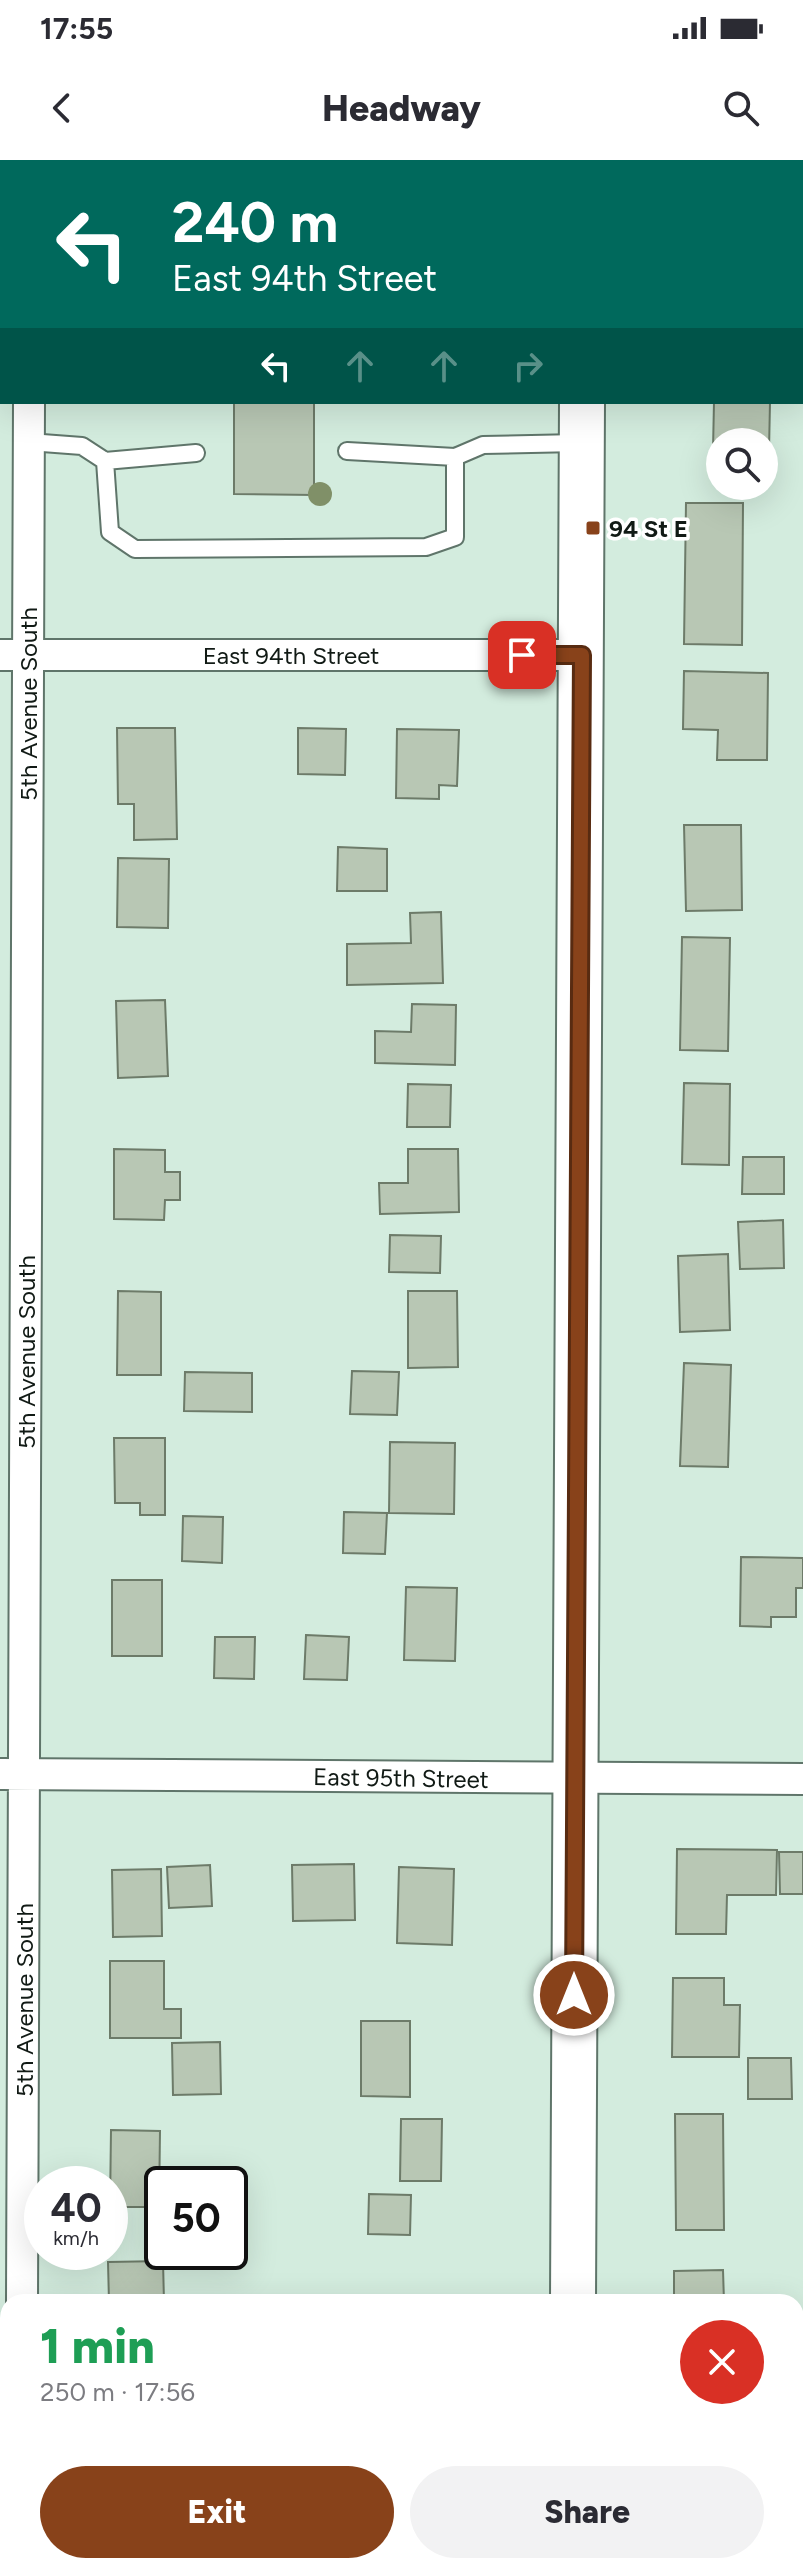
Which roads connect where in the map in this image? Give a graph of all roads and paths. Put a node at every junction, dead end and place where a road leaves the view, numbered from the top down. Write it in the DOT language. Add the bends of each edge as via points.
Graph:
graph roads {
  1 [pos="29,404"];
  2 [pos="582,422"];
  3 [pos="29,442"];
  4 [pos="347,451"];
  5 [pos="196,453"];
  6 [pos="455,457"];
  7 [pos="105,461"];
  8 [pos="14,655"];
  9 [pos="582,655"];
  10 [pos="12,1774"];
  11 [pos="575,1779"];
  12 [pos="803,1779"];
  13 [pos="22,2294"];
  14 [pos="573,2294"];
  1 -- 3 [label="street, 5th Avenue South"];
  2 -- 6 [label="lane" via="483,445"];
  2 -- 9 [label="main road"];
  3 -- 7 [label="lane" via="82,446"];
  3 -- 8 [label="street, 5th Avenue South"];
  4 -- 6 [label="lane"];
  5 -- 7 [label="lane"];
  6 -- 7 [label="lane" via="455,537 426,547 135,549 110,532"];
  8 -- 9 [label="street, East 94th Street"];
  8 -- 10 [label="street, 5th Avenue South"];
  9 -- 11 [label="main road"];
  10 -- 11 [label="street, East 95th Street"];
  10 -- 13 [label="street, 5th Avenue South"];
  11 -- 12 [label="street, East 95th Street"];
  11 -- 14 [label="main road"];
}
